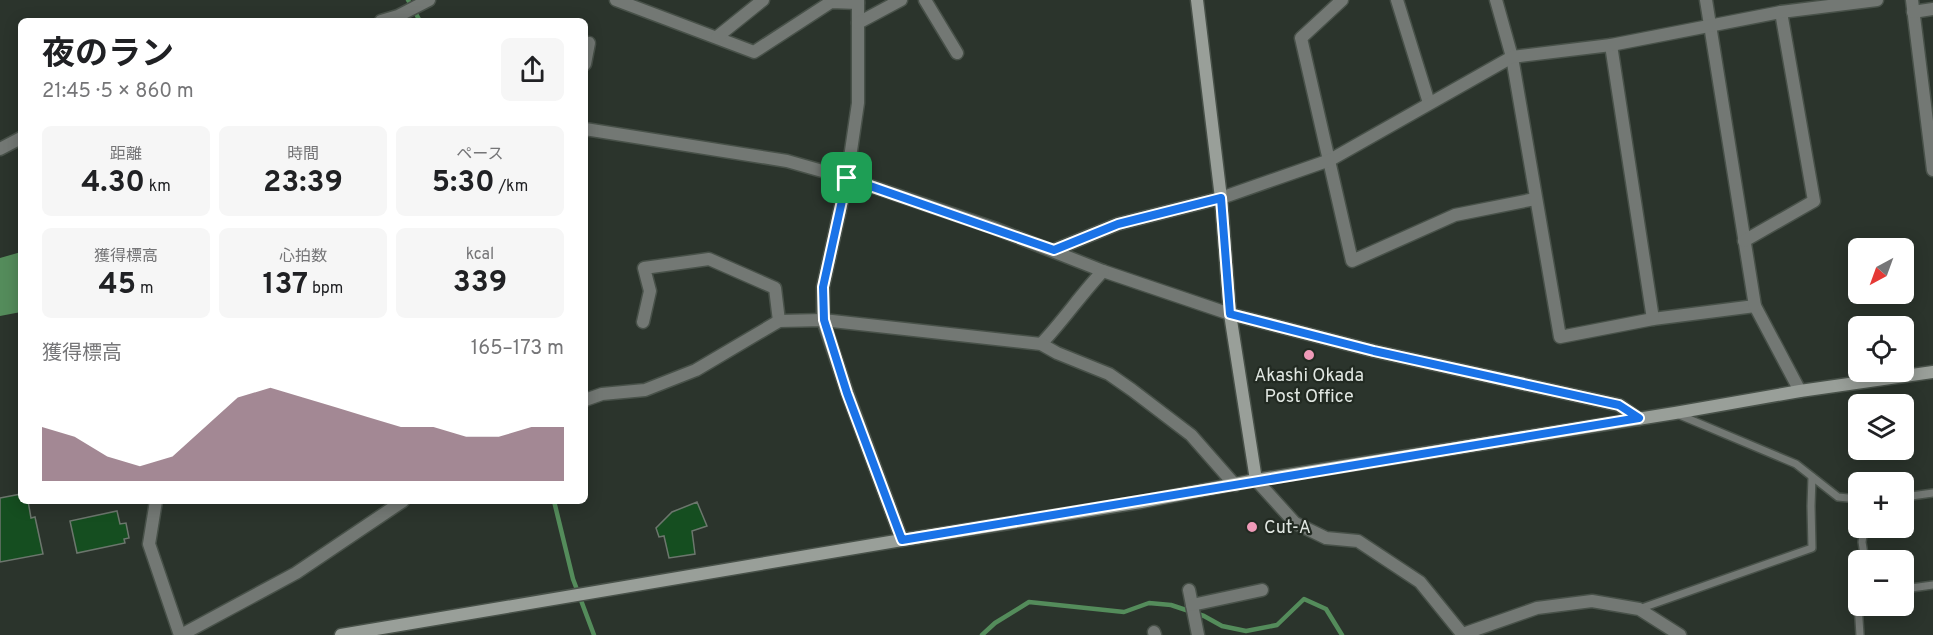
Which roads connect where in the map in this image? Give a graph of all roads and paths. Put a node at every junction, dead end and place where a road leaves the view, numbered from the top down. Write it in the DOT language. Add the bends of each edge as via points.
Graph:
graph roads {
  1 [pos="429,0"];
  2 [pos="616,0"];
  3 [pos="763,0"];
  4 [pos="901,0"];
  5 [pos="925,0"];
  6 [pos="1197,0"];
  7 [pos="1342,0"];
  8 [pos="1397,0"];
  9 [pos="1496,0"];
  10 [pos="1706,0"];
  11 [pos="1877,0"];
  12 [pos="858,1"];
  13 [pos="636,3"];
  14 [pos="1913,6"];
  15 [pos="1933,9"];
  16 [pos="1781,12"];
  17 [pos="391,18"];
  18 [pos="858,23"];
  19 [pos="1709,27"];
  20 [pos="717,37"];
  21 [pos="589,43"];
  22 [pos="1611,45"];
  23 [pos="588,48"];
  24 [pos="957,53"];
  25 [pos="1512,57"];
  26 [pos="1429,103"];
  27 [pos="588,129"];
  28 [pos="18,140"];
  29 [pos="0,149"];
  30 [pos="1330,160"];
  31 [pos="1933,170"];
  32 [pos="847,178"];
  33 [pos="1221,198"];
  34 [pos="1535,199"];
  35 [pos="1744,241"];
  36 [pos="1054,250"];
  37 [pos="1103,271"];
  38 [pos="1755,306"];
  39 [pos="1230,314"];
  40 [pos="1653,319"];
  41 [pos="824,320"];
  42 [pos="779,321"];
  43 [pos="643,322"];
  44 [pos="1041,344"];
  45 [pos="1933,372"];
  46 [pos="1800,391"];
  47 [pos="588,399"];
  48 [pos="1675,413"];
  49 [pos="1639,418"];
  50 [pos="1812,477"];
  51 [pos="1256,480"];
  52 [pos="1235,485"];
  53 [pos="1933,492"];
  54 [pos="1914,496"];
  55 [pos="1848,498"];
  56 [pos="156,504"];
  57 [pos="399,504"];
  58 [pos="902,540"];
  59 [pos="1933,585"];
  60 [pos="1914,588"];
  61 [pos="1189,590"];
  62 [pos="1262,590"];
  63 [pos="1192,605"];
  64 [pos="1639,609"];
  65 [pos="1859,616"];
  66 [pos="180,635"];
  67 [pos="341,635"];
  68 [pos="1198,635"];
  69 [pos="1463,635"];
  70 [pos="1680,635"];
  71 [pos="1860,635"];
  1 -- 17 [label="street"];
  2 -- 13 [label="street"];
  3 -- 20 [label="street"];
  4 -- 18 [label="street"];
  5 -- 24 [label="street"];
  6 -- 33 [label="street"];
  7 -- 30 [label="street" via="1301,38"];
  8 -- 26 [label="street"];
  9 -- 25 [label="street"];
  10 -- 19 [label="street"];
  11 -- 16 [label="street"];
  12 -- 18 [label="street"];
  12 -- 20 [label="street" via="831,2 754,51"];
  13 -- 20 [label="street"];
  14 -- 15 [label="street"];
  14 -- 31 [label="street"];
  16 -- 19 [label="street"];
  16 -- 35 [label="street" via="1814,201"];
  18 -- 32 [label="street" via="858,103"];
  19 -- 22 [label="street"];
  19 -- 35 [label="street"];
  21 -- 23 [label="street"];
  22 -- 25 [label="street"];
  22 -- 40 [label="street"];
  25 -- 26 [label="street"];
  25 -- 34 [label="street"];
  26 -- 30 [label="street"];
  27 -- 32 [label="street" via="787,161"];
  28 -- 29 [label="street"];
  30 -- 33 [label="street"];
  30 -- 34 [label="street" via="1352,261 1455,215"];
  32 -- 36 [label="street"];
  32 -- 41 [label="street" via="823,287"];
  33 -- 36 [label="street" via="1118,224"];
  33 -- 39 [label="street"];
  34 -- 40 [label="street" via="1560,337"];
  35 -- 38 [label="street"];
  36 -- 37 [label="street"];
  37 -- 39 [label="street"];
  37 -- 44 [label="street"];
  38 -- 40 [label="street"];
  38 -- 46 [label="street"];
  39 -- 49 [label="street" via="1374,351 1619,405"];
  39 -- 51 [label="street"];
  41 -- 42 [label="street"];
  41 -- 44 [label="street"];
  41 -- 58 [label="street"];
  42 -- 43 [label="street" via="775,288 709,259 644,268 650,291"];
  42 -- 47 [label="street" via="696,370 645,390"];
  44 -- 52 [label="street" via="1109,374 1132,390 1191,435"];
  45 -- 46 [label="street"];
  46 -- 48 [label="street"];
  48 -- 49 [label="street"];
  48 -- 50 [label="lane" via="1796,464"];
  49 -- 51 [label="street"];
  50 -- 55 [label="lane" via="1838,497"];
  50 -- 64 [label="lane" via="1812,548"];
  51 -- 52 [label="street"];
  51 -- 69 [label="street" via="1295,523 1326,538 1358,540 1420,582"];
  52 -- 58 [label="street"];
  53 -- 54 [label="lane"];
  56 -- 66 [label="street" via="149,544"];
  57 -- 66 [label="street" via="296,573"];
  58 -- 67 [label="street"];
  59 -- 60 [label="lane"];
  61 -- 63 [label="street"];
  62 -- 63 [label="street"];
  63 -- 68 [label="street"];
  64 -- 69 [label="street" via="1592,601 1537,608"];
  64 -- 70 [label="street"];
  65 -- 71 [label="lane"];
}
